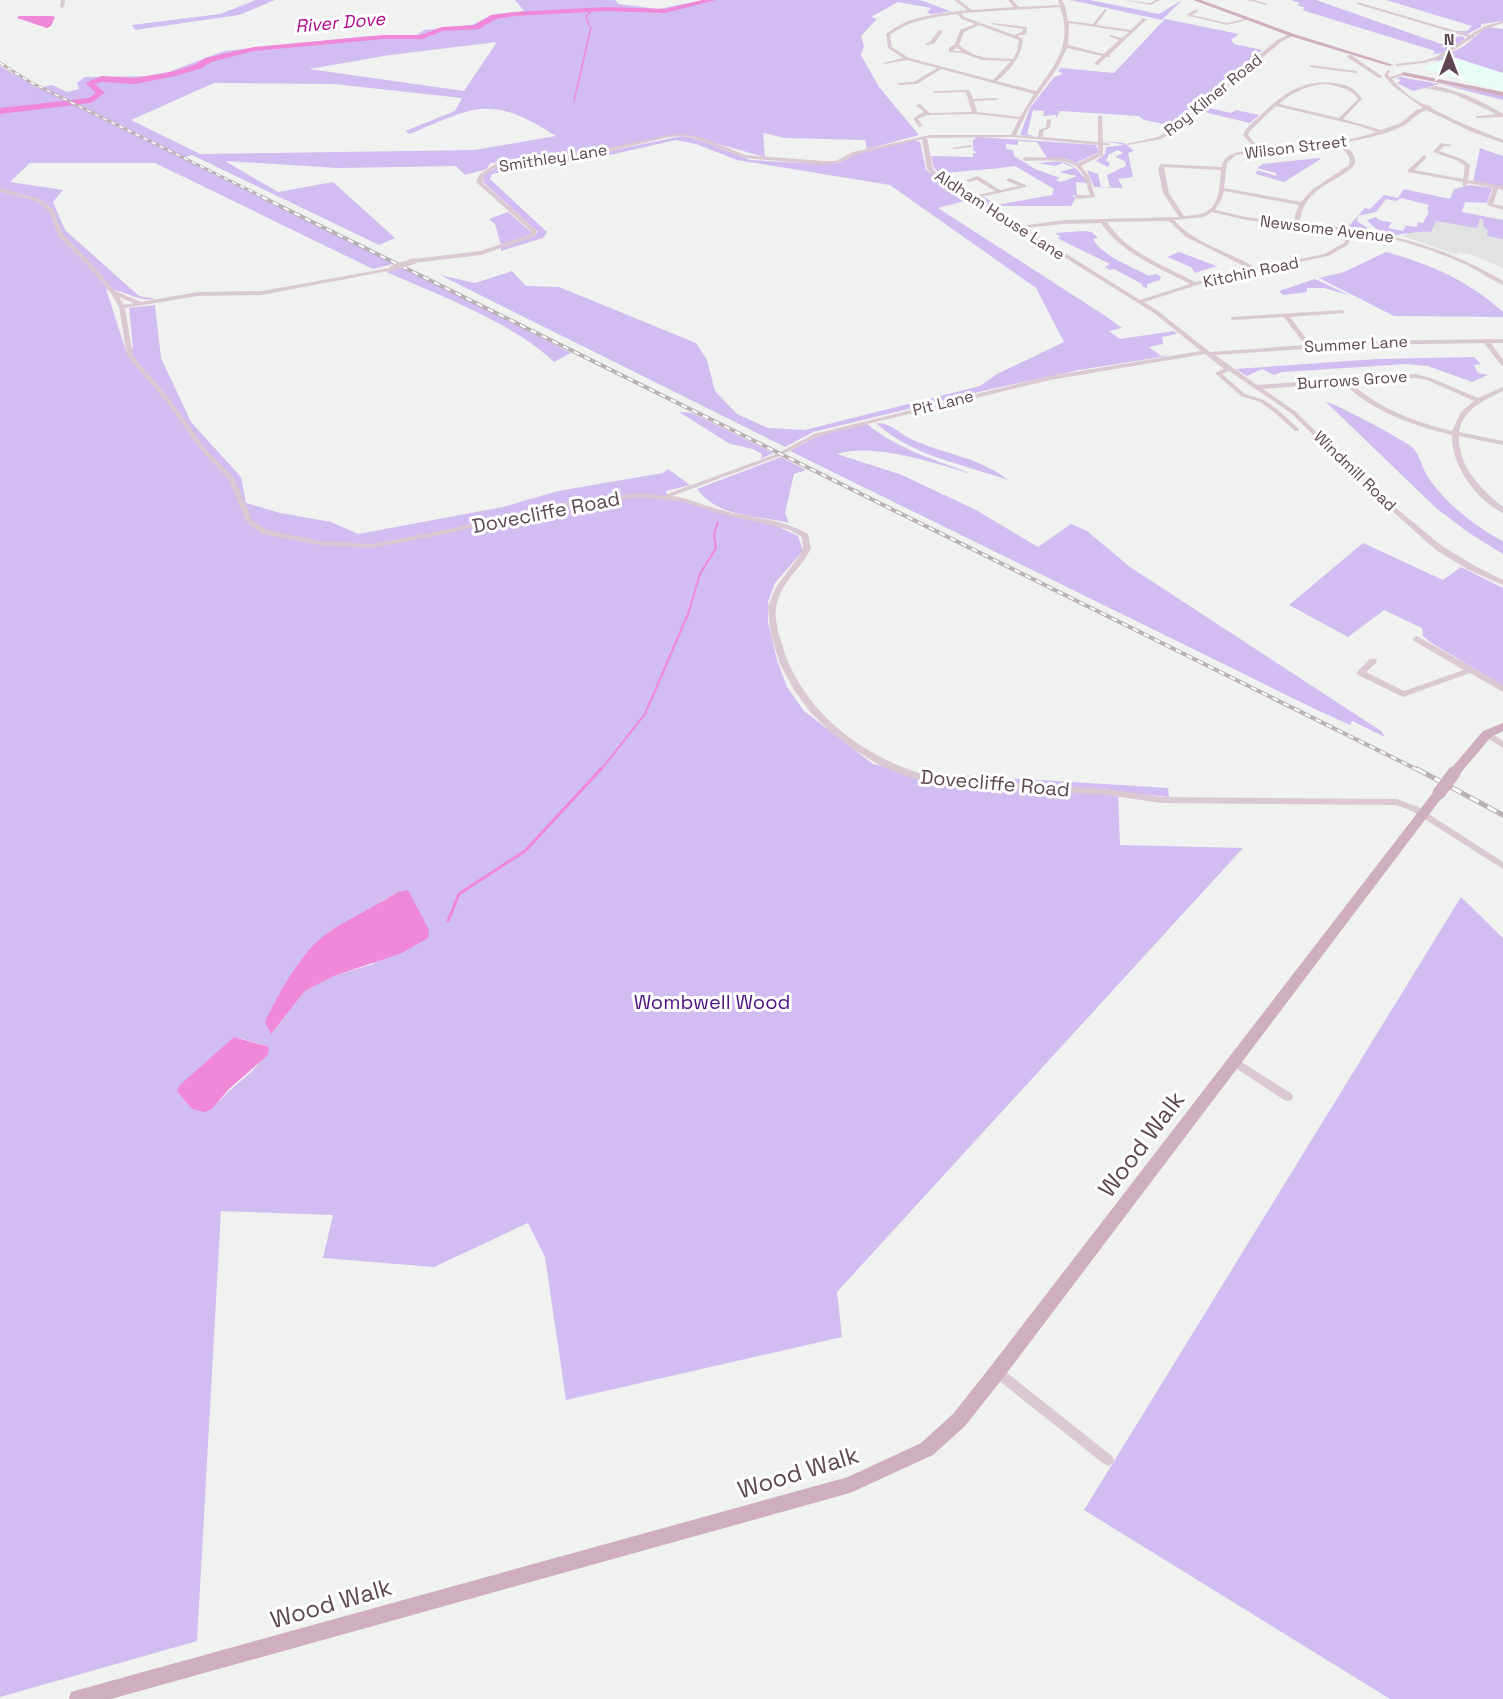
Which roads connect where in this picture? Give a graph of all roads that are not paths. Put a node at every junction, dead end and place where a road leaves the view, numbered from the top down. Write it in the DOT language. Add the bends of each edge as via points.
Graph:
graph roads {
  1 [pos="63,0"];
  2 [pos="956,0"];
  3 [pos="1010,0"];
  4 [pos="1060,0"];
  5 [pos="1126,0"];
  6 [pos="1158,0"];
  7 [pos="1196,0"];
  8 [pos="1249,0"];
  9 [pos="1358,3"];
  10 [pos="1152,4"];
  11 [pos="1266,4"];
  12 [pos="1063,6"];
  13 [pos="62,7"];
  14 [pos="1146,8"];
  15 [pos="1019,9"];
  16 [pos="1106,10"];
  17 [pos="1197,10"];
  18 [pos="972,12"];
  19 [pos="959,13"];
  20 [pos="1145,19"];
  21 [pos="1248,19"];
  22 [pos="1069,22"];
  23 [pos="1503,22"];
  24 [pos="980,23"];
  25 [pos="1094,25"];
  26 [pos="986,26"];
  27 [pos="1132,31"];
  28 [pos="1016,35"];
  29 [pos="1292,35"];
  30 [pos="960,36"];
  31 [pos="1112,36"];
  32 [pos="1473,37"];
  33 [pos="1123,40"];
  34 [pos="928,44"];
  35 [pos="957,45"];
  36 [pos="1066,46"];
  37 [pos="964,53"];
  38 [pos="1108,56"];
  39 [pos="1349,56"];
  40 [pos="907,59"];
  41 [pos="1013,60"];
  42 [pos="885,63"];
  43 [pos="1368,63"];
  44 [pos="1414,63"];
  45 [pos="1096,64"];
  46 [pos="1311,66"];
  47 [pos="940,68"];
  48 [pos="1390,70"];
  49 [pos="1410,70"];
  50 [pos="1402,74"];
  51 [pos="1381,77"];
  52 [pos="1424,77"];
  53 [pos="993,82"];
  54 [pos="899,84"];
  55 [pos="1427,88"];
  56 [pos="935,92"];
  57 [pos="1037,93"];
  58 [pos="1503,94"];
  59 [pos="996,99"];
  60 [pos="972,100"];
  61 [pos="918,105"];
  62 [pos="1278,105"];
  63 [pos="1429,107"];
  64 [pos="927,113"];
  65 [pos="975,113"];
  66 [pos="1502,116"];
  67 [pos="1478,117"];
  68 [pos="1020,118"];
  69 [pos="1102,119"];
  70 [pos="1049,120"];
  71 [pos="1340,120"];
  72 [pos="921,126"];
  73 [pos="1382,132"];
  74 [pos="970,135"];
  75 [pos="1012,136"];
  76 [pos="924,138"];
  77 [pos="1040,139"];
  78 [pos="1355,140"];
  79 [pos="1503,142"];
  80 [pos="1099,143"];
  81 [pos="1339,143"];
  82 [pos="1109,144"];
  83 [pos="1128,144"];
  84 [pos="1320,145"];
  85 [pos="1450,146"];
  86 [pos="954,148"];
  87 [pos="1258,150"];
  88 [pos="1414,156"];
  89 [pos="1025,159"];
  90 [pos="1078,165"];
  91 [pos="1224,169"];
  92 [pos="1410,171"];
  93 [pos="1402,178"];
  94 [pos="969,180"];
  95 [pos="1009,180"];
  96 [pos="1465,184"];
  97 [pos="1496,187"];
  98 [pos="1503,188"];
  99 [pos="1221,189"];
  100 [pos="0,190"];
  101 [pos="998,191"];
  102 [pos="1093,196"];
  103 [pos="1101,196"];
  104 [pos="1077,197"];
  105 [pos="971,198"];
  106 [pos="1301,204"];
  107 [pos="1481,205"];
  108 [pos="1490,205"];
  109 [pos="1503,208"];
  110 [pos="1213,211"];
  111 [pos="1183,218"];
  112 [pos="1170,219"];
  113 [pos="1102,220"];
  114 [pos="1297,226"];
  115 [pos="1018,228"];
  116 [pos="1352,230"];
  117 [pos="1255,270"];
  118 [pos="1194,284"];
  119 [pos="1503,284"];
  120 [pos="113,292"];
  121 [pos="1140,302"];
  122 [pos="141,304"];
  123 [pos="122,308"];
  124 [pos="1342,312"];
  125 [pos="1286,315"];
  126 [pos="1233,318"];
  127 [pos="1486,341"];
  128 [pos="1503,342"];
  129 [pos="1309,347"];
  130 [pos="1208,353"];
  131 [pos="1503,364"];
  132 [pos="1229,369"];
  133 [pos="1344,380"];
  134 [pos="1257,387"];
  135 [pos="1503,389"];
  136 [pos="1479,400"];
  137 [pos="1297,430"];
  138 [pos="1454,433"];
  139 [pos="1503,443"];
  140 [pos="690,488"];
  141 [pos="666,496"];
  142 [pos="703,505"];
  143 [pos="1503,511"];
  144 [pos="1503,584"];
  145 [pos="1417,639"];
  146 [pos="1373,661"];
  147 [pos="1469,671"];
  148 [pos="1503,689"];
  149 [pos="1503,727"];
  150 [pos="1487,734"];
  151 [pos="1503,745"];
  152 [pos="1423,816"];
  153 [pos="1503,866"];
  154 [pos="1235,1062"];
  155 [pos="1288,1097"];
  156 [pos="997,1372"];
  157 [pos="1108,1460"];
  158 [pos="78,1699"];
  1 -- 13 [label="street"];
  2 -- 18 [label="street"];
  3 -- 15 [label="street"];
  4 -- 12 [label="street"];
  5 -- 10 [label="street"];
  6 -- 10 [label="street"];
  7 -- 21 [label="main road"];
  8 -- 11 [label="street"];
  9 -- 32 [label="street"];
  10 -- 14 [label="street"];
  12 -- 15 [label="street"];
  12 -- 22 [label="street"];
  15 -- 18 [label="street"];
  16 -- 25 [label="street"];
  17 -- 21 [label="street" via="1188,15 1227,24"];
  18 -- 19 [label="street"];
  19 -- 24 [label="street"];
  19 -- 40 [label="street" via="915,18 894,27 888,34 888,43"];
  20 -- 27 [label="street"];
  21 -- 29 [label="main road"];
  22 -- 25 [label="street"];
  22 -- 36 [label="street"];
  23 -- 32 [label="street" via="1484,27"];
  24 -- 26 [label="street"];
  24 -- 30 [label="street"];
  25 -- 27 [label="street"];
  26 -- 28 [label="street"];
  26 -- 28 [label="street" via="1025,28 1024,33"];
  27 -- 33 [label="street"];
  28 -- 41 [label="street" via="1022,41"];
  29 -- 43 [label="main road"];
  29 -- 83 [label="street, Roy Kilner Road" via="1278,41 1172,131 1159,138"];
  30 -- 34 [label="street" via="941,32"];
  30 -- 35 [label="street"];
  31 -- 33 [label="street"];
  32 -- 44 [label="street" via="1449,52"];
  33 -- 38 [label="street"];
  35 -- 37 [label="street"];
  35 -- 37 [label="street" via="951,52"];
  36 -- 38 [label="street"];
  36 -- 57 [label="street" via="1055,70"];
  37 -- 41 [label="street" via="982,59"];
  38 -- 45 [label="street"];
  39 -- 43 [label="street"];
  40 -- 42 [label="street"];
  40 -- 47 [label="street"];
  41 -- 53 [label="street"];
  43 -- 46 [label="street" via="1355,73"];
  43 -- 48 [label="main road"];
  43 -- 51 [label="street"];
  44 -- 48 [label="street"];
  44 -- 49 [label="street"];
  47 -- 53 [label="street"];
  47 -- 54 [label="street" via="915,83"];
  48 -- 49 [label="main road"];
  48 -- 50 [label="main road"];
  48 -- 63 [label="street" via="1392,85"];
  49 -- 50 [label="main road"];
  49 -- 52 [label="main road"];
  50 -- 52 [label="main road"];
  52 -- 58 [label="main road"];
  53 -- 57 [label="street"];
  55 -- 66 [label="street" via="1438,87"];
  56 -- 60 [label="street" via="965,90"];
  57 -- 68 [label="street"];
  59 -- 60 [label="street"];
  60 -- 65 [label="street"];
  61 -- 64 [label="street"];
  62 -- 71 [label="street"];
  62 -- 71 [label="street" via="1301,85 1341,86 1360,97"];
  62 -- 87 [label="street" via="1245,135"];
  63 -- 73 [label="street, Wilson Street"];
  63 -- 79 [label="street" via="1470,130"];
  64 -- 65 [label="street"];
  64 -- 72 [label="street" via="915,118"];
  65 -- 68 [label="street"];
  66 -- 67 [label="street"];
  68 -- 75 [label="street"];
  69 -- 80 [label="street"];
  70 -- 77 [label="street"];
  71 -- 73 [label="street"];
  73 -- 78 [label="street, Wilson Street"];
  74 -- 75 [label="street"];
  74 -- 76 [label="street"];
  74 -- 86 [label="street" via="970,149"];
  75 -- 77 [label="street"];
  76 -- 105 [label="street, Aldham House Lane" via="932,172"];
  76 -- 122 [label="street, Smithley Lane, bridge" via="855,153 831,163 744,156 682,135 589,154 495,166 479,182 534,235 482,253 414,261 262,293 198,294"];
  77 -- 80 [label="street"];
  78 -- 81 [label="street, Wilson Street"];
  78 -- 84 [label="street" via="1323,138 1319,139"];
  80 -- 82 [label="street"];
  80 -- 90 [label="street" via="1101,154"];
  81 -- 84 [label="street, Wilson Street"];
  81 -- 106 [label="street" via="1351,154 1351,166"];
  84 -- 87 [label="street, Wilson Street"];
  85 -- 96 [label="street" via="1443,144 1436,152 1468,166"];
  87 -- 91 [label="street, Wilson Street" via="1235,154"];
  88 -- 92 [label="street" via="1424,158"];
  89 -- 90 [label="street" via="1062,160"];
  90 -- 102 [label="street"];
  91 -- 99 [label="street, Wilson Street"];
  91 -- 111 [label="street" via="1163,165 1166,193"];
  92 -- 93 [label="street"];
  92 -- 96 [label="street"];
  94 -- 101 [label="street" via="978,178"];
  95 -- 101 [label="street" via="1025,187"];
  96 -- 97 [label="street"];
  97 -- 98 [label="street"];
  97 -- 108 [label="street"];
  99 -- 106 [label="street"];
  99 -- 110 [label="street, Wilson Street"];
  100 -- 120 [label="street, Dovecliffe Road" via="38,200 51,210 60,235"];
  101 -- 105 [label="street"];
  102 -- 103 [label="street"];
  102 -- 104 [label="street"];
  105 -- 115 [label="street, Aldham House Lane"];
  106 -- 114 [label="street"];
  107 -- 108 [label="street"];
  108 -- 109 [label="street"];
  110 -- 111 [label="street"];
  110 -- 114 [label="street, Newsome Avenue"];
  111 -- 112 [label="street"];
  112 -- 113 [label="street"];
  112 -- 117 [label="street" via="1190,238 1239,258"];
  113 -- 115 [label="street"];
  113 -- 118 [label="street" via="1107,230 1125,245"];
  114 -- 116 [label="street, Newsome Avenue"];
  115 -- 121 [label="street, Aldham House Lane"];
  116 -- 117 [label="street, Kitchin Road" via="1346,244 1334,252"];
  116 -- 119 [label="street, Newsome Avenue" via="1403,239 1449,254"];
  117 -- 118 [label="street, Kitchin Road"];
  118 -- 121 [label="street, Kitchin Road"];
  120 -- 122 [label="street"];
  120 -- 123 [label="street, Dovecliffe Road"];
  121 -- 130 [label="street, Aldham House Lane"];
  122 -- 123 [label="street, Smithley Lane"];
  123 -- 141 [label="street, Dovecliffe Road" via="130,356 203,450 232,480 250,522 265,532 320,543 372,546 585,501"];
  124 -- 125 [label="street"];
  125 -- 126 [label="street"];
  125 -- 129 [label="street"];
  127 -- 128 [label="street, Summer Lane"];
  127 -- 129 [label="street, Summer Lane"];
  127 -- 131 [label="street"];
  129 -- 130 [label="street, Summer Lane"];
  130 -- 132 [label="street, Windmill Road"];
  130 -- 140 [label="street, Pit Lane" via="1050,378 816,435 778,455"];
  132 -- 134 [label="street, Windmill Road"];
  132 -- 137 [label="street" via="1218,373 1243,394 1276,411"];
  133 -- 134 [label="street, Burrows Grove"];
  133 -- 136 [label="street, Burrows Grove" via="1423,377"];
  133 -- 138 [label="street" via="1358,394 1420,425"];
  134 -- 144 [label="street, Windmill Road" via="1304,421 1418,531 1455,559"];
  135 -- 136 [label="street"];
  136 -- 138 [label="street" via="1461,417"];
  138 -- 139 [label="street"];
  138 -- 143 [label="street" via="1454,450 1466,475"];
  140 -- 141 [label="street, Pit Lane"];
  140 -- 142 [label="street"];
  141 -- 142 [label="street, Dovecliffe Road"];
  142 -- 152 [label="street, Dovecliffe Road" via="792,528 805,536 805,553 786,576 772,603 772,621 783,663 793,686 810,708 872,756 908,776 1161,800 1397,802"];
  145 -- 147 [label="street"];
  146 -- 147 [label="street" via="1361,673 1403,694"];
  147 -- 148 [label="street"];
  149 -- 150 [label="main road"];
  150 -- 151 [label="street"];
  150 -- 152 [label="main road, Wood Walk, bridge"];
  152 -- 153 [label="street"];
  152 -- 154 [label="main road, Wood Walk"];
  154 -- 155 [label="street"];
  154 -- 156 [label="main road, Wood Walk"];
  156 -- 157 [label="street"];
  156 -- 158 [label="main road, Wood Walk" via="959,1420 927,1449 850,1485"];
}
